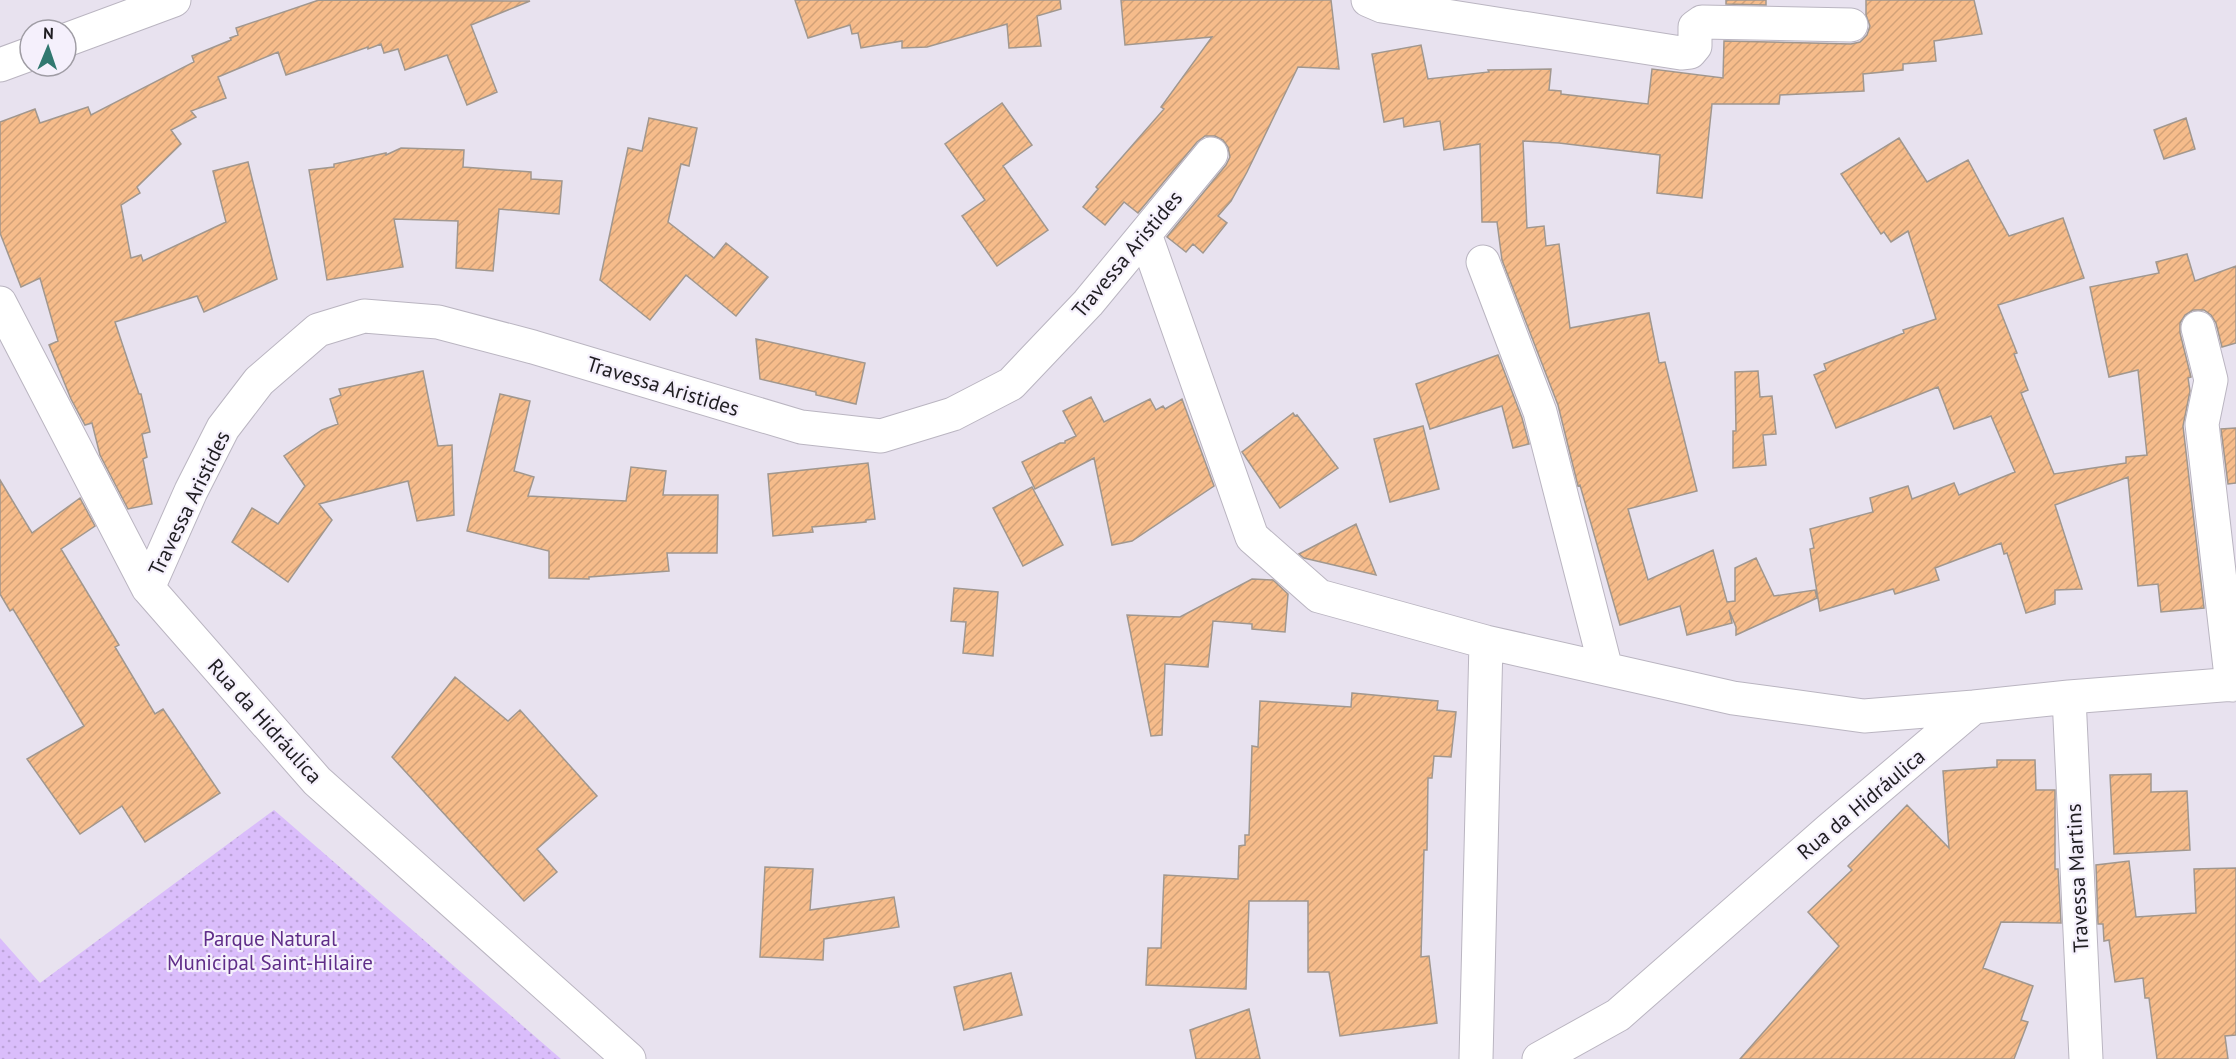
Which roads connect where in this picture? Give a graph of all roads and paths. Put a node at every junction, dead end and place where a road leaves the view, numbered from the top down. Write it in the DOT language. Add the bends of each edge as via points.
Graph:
graph roads {
  1 [pos="174,0"];
  2 [pos="1368,0"];
  3 [pos="1851,25"];
  4 [pos="78,36"];
  5 [pos="18,58"];
  6 [pos="0,65"];
  7 [pos="1211,154"];
  8 [pos="1145,234"];
  9 [pos="1483,262"];
  10 [pos="0,303"];
  11 [pos="2198,328"];
  12 [pos="148,588"];
  13 [pos="1486,642"];
  14 [pos="1606,669"];
  15 [pos="2234,685"];
  16 [pos="2069,697"];
  17 [pos="1974,707"];
  18 [pos="629,1059"];
  19 [pos="1476,1059"];
  20 [pos="1539,1059"];
  21 [pos="2086,1059"];
  1 -- 4 [label="street"];
  2 -- 3 [label="street" via="1382,6 1682,52 1690,52 1695,46 1695,27 1701,22"];
  5 -- 6 [label="street"];
  7 -- 8 [label="street, Travessa Aristides"];
  8 -- 12 [label="street, Travessa Aristides" via="1088,303 1011,384 953,414 881,436 801,427 438,322 364,316 318,330 259,381 223,428"];
  8 -- 13 [label="street" via="1252,537 1319,596"];
  9 -- 14 [label="street" via="1540,412"];
  10 -- 12 [label="street, Rua da Hidráulica"];
  11 -- 15 [label="street" via="2211,380 2202,424"];
  12 -- 18 [label="street, Rua da Hidráulica" via="316,781"];
  13 -- 14 [label="street"];
  13 -- 19 [label="street"];
  14 -- 17 [label="street" via="1733,698 1864,716"];
  15 -- 16 [label="street"];
  16 -- 17 [label="street"];
  16 -- 21 [label="street, Travessa Martins"];
  17 -- 20 [label="street, Rua da Hidráulica" via="1618,1015"];
}
